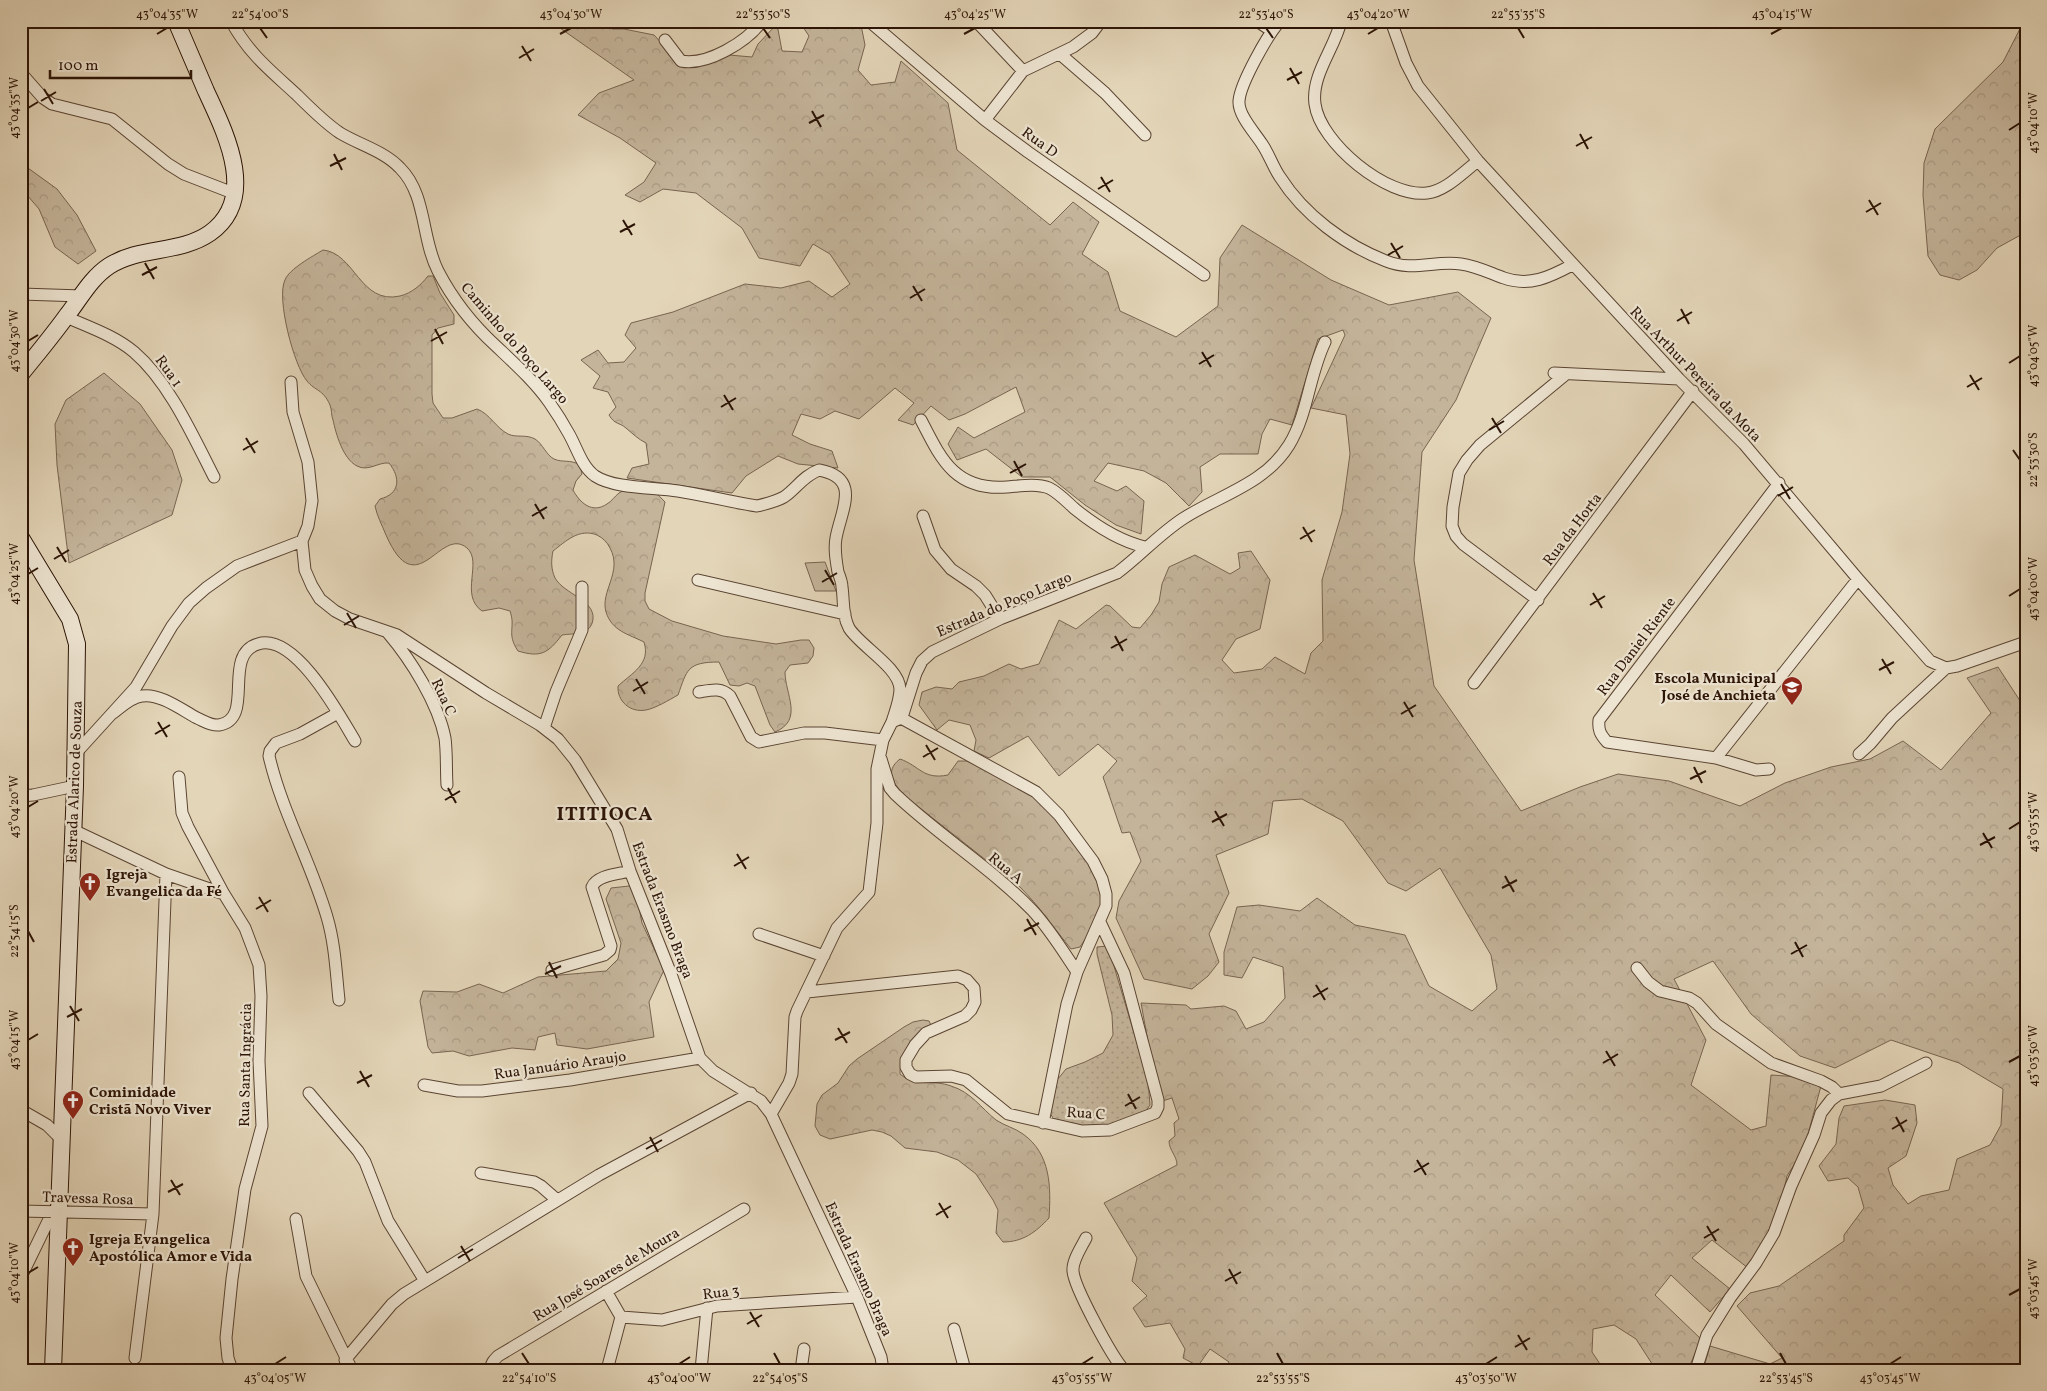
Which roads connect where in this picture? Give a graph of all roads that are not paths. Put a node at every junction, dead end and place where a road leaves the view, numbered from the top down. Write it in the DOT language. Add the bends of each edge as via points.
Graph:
graph roads {
  1 [pos="176,21"];
  2 [pos="231,21"];
  3 [pos="762,21"];
  4 [pos="869,21"];
  5 [pos="976,21"];
  6 [pos="1101,21"];
  7 [pos="1257,21"];
  8 [pos="1280,21"];
  9 [pos="1341,21"];
  10 [pos="1391,21"];
  11 [pos="1272,31"];
  12 [pos="664,40"];
  13 [pos="1060,54"];
  14 [pos="1024,71"];
  15 [pos="21,73"];
  16 [pos="985,120"];
  17 [pos="1145,135"];
  18 [pos="1478,161"];
  19 [pos="233,193"];
  20 [pos="1572,265"];
  21 [pos="1204,275"];
  22 [pos="21,294"];
  23 [pos="82,296"];
  24 [pos="66,316"];
  25 [pos="1325,342"];
  26 [pos="21,374"];
  27 [pos="1679,379"];
  28 [pos="291,382"];
  29 [pos="1693,391"];
  30 [pos="921,420"];
  31 [pos="214,477"];
  32 [pos="1779,483"];
  33 [pos="923,516"];
  34 [pos="21,538"];
  35 [pos="302,541"];
  36 [pos="1145,547"];
  37 [pos="1858,579"];
  38 [pos="698,580"];
  39 [pos="582,587"];
  40 [pos="1538,600"];
  41 [pos="845,614"];
  42 [pos="1000,619"];
  43 [pos="387,632"];
  44 [pos="2026,642"];
  45 [pos="1946,668"];
  46 [pos="1474,684"];
  47 [pos="699,692"];
  48 [pos="113,713"];
  49 [pos="338,713"];
  50 [pos="897,720"];
  51 [pos="544,728"];
  52 [pos="883,740"];
  53 [pos="355,741"];
  54 [pos="76,752"];
  55 [pos="880,754"];
  56 [pos="1859,754"];
  57 [pos="1716,758"];
  58 [pos="1769,769"];
  59 [pos="179,776"];
  60 [pos="447,784"];
  61 [pos="75,786"];
  62 [pos="21,796"];
  63 [pos="73,830"];
  64 [pos="630,871"];
  65 [pos="166,874"];
  66 [pos="224,894"];
  67 [pos="1100,922"];
  68 [pos="759,934"];
  69 [pos="824,956"];
  70 [pos="1637,968"];
  71 [pos="552,970"];
  72 [pos="1077,972"];
  73 [pos="807,992"];
  74 [pos="339,1000"];
  75 [pos="700,1058"];
  76 [pos="1926,1063"];
  77 [pos="424,1085"];
  78 [pos="308,1093"];
  79 [pos="751,1093"];
  80 [pos="1839,1094"];
  81 [pos="21,1110"];
  82 [pos="771,1114"];
  83 [pos="1043,1123"];
  84 [pos="60,1138"];
  85 [pos="481,1173"];
  86 [pos="557,1200"];
  87 [pos="744,1209"];
  88 [pos="21,1211"];
  89 [pos="55,1211"];
  90 [pos="153,1214"];
  91 [pos="296,1219"];
  92 [pos="1086,1238"];
  93 [pos="21,1277"];
  94 [pos="425,1281"];
  95 [pos="606,1291"];
  96 [pos="857,1297"];
  97 [pos="707,1308"];
  98 [pos="621,1317"];
  99 [pos="954,1329"];
  100 [pos="804,1349"];
  101 [pos="135,1358"];
  102 [pos="349,1365"];
  103 [pos="53,1370"];
  104 [pos="232,1370"];
  105 [pos="492,1370"];
  106 [pos="607,1370"];
  107 [pos="701,1370"];
  108 [pos="801,1370"];
  109 [pos="883,1370"];
  110 [pos="965,1370"];
  111 [pos="1124,1370"];
  112 [pos="1696,1370"];
  1 -- 19 [label="main road" via="228,142 235,175"];
  2 -- 41 [label="street, Caminho do Poço Largo" via="258,60 312,110 339,132 386,156 400,168 418,197 428,248 453,297 548,400 588,469 596,476 605,481 757,506 785,496 805,477 819,470 838,478 846,497 835,548"];
  3 -- 12 [label="street" via="739,43 720,53 688,62 681,61"];
  4 -- 16 [label="street, Rua D"];
  5 -- 14 [label="street"];
  6 -- 13 [label="street" via="1092,33"];
  7 -- 11 [label="street"];
  8 -- 11 [label="street"];
  9 -- 18 [label="street" via="1314,89 1314,103 1322,124 1342,151 1381,181 1415,193 1441,189"];
  10 -- 18 [label="street, Rua Arthur Pereira da Mota" via="1418,86"];
  11 -- 20 [label="street" via="1247,74 1239,103 1247,123 1264,146 1280,178 1316,218 1340,237 1387,261 1407,266 1459,264 1507,279 1530,282 1550,277"];
  13 -- 14 [label="street"];
  13 -- 17 [label="street" via="1105,93"];
  14 -- 16 [label="street"];
  15 -- 19 [label="street" via="52,104 112,119 184,174"];
  16 -- 21 [label="street, Rua D"];
  18 -- 20 [label="street, Rua Arthur Pereira da Mota"];
  19 -- 23 [label="main road" via="226,214 210,233 170,249 122,259 98,274"];
  20 -- 27 [label="street, Rua Arthur Pereira da Mota"];
  22 -- 23 [label="street"];
  23 -- 24 [label="main road"];
  24 -- 26 [label="main road"];
  24 -- 31 [label="street, Rua 1" via="116,340 149,366"];
  25 -- 36 [label="street, Estrada do Poço Largo" via="1300,424 1279,459 1250,483 1185,517"];
  27 -- 29 [label="street, Rua Arthur Pereira da Mota"];
  27 -- 40 [label="street" via="1559,374 1467,460 1459,473 1453,507 1452,526 1456,536"];
  28 -- 35 [label="street, Estrada Erasmo Braga" via="294,412 308,462 312,501"];
  29 -- 32 [label="street, Rua Arthur Pereira da Mota"];
  29 -- 40 [label="street, Rua da Horta"];
  30 -- 36 [label="street" via="940,458 953,472 988,487 1047,487 1115,537"];
  32 -- 37 [label="street, Rua Arthur Pereira da Mota"];
  32 -- 57 [label="street, Rua Daniel Riente" via="1599,720 1600,735 1607,742"];
  33 -- 42 [label="street" via="935,550 952,569 985,595"];
  34 -- 54 [label="main road, Estrada Alarico de Souza" via="70,619 77,644"];
  35 -- 43 [label="street, Estrada Erasmo Braga" via="305,570 320,599 350,619"];
  35 -- 48 [label="street" via="237,566 189,603 136,687"];
  36 -- 42 [label="street, Estrada do Poço Largo" via="1116,573"];
  37 -- 45 [label="street, Rua Arthur Pereira da Mota" via="1930,660"];
  37 -- 57 [label="street"];
  38 -- 41 [label="street"];
  39 -- 51 [label="street" via="582,630"];
  40 -- 46 [label="street, Rua da Horta"];
  41 -- 50 [label="street, Caminho do Poço Largo" via="851,631 888,668 899,684"];
  42 -- 50 [label="street, Estrada do Poço Largo" via="942,646 922,662"];
  43 -- 51 [label="street, Estrada Erasmo Braga" via="402,638"];
  43 -- 60 [label="street, Rua C" via="415,671 439,718 445,738"];
  44 -- 45 [label="street"];
  45 -- 56 [label="street"];
  47 -- 52 [label="street" via="726,691 751,737 759,742 804,733"];
  48 -- 49 [label="street" via="142,695 158,697 213,725 224,723 237,706 240,662 244,654 248,649 266,643 296,658 313,675"];
  48 -- 54 [label="street"];
  49 -- 53 [label="street"];
  49 -- 74 [label="street" via="276,743 269,756 283,802 328,918"];
  50 -- 52 [label="street, Estrada do Poço Largo"];
  50 -- 67 [label="street" via="1021,783 1048,802 1093,861 1102,879 1106,906"];
  51 -- 64 [label="street, Estrada Erasmo Braga" via="575,760 600,798 617,829"];
  52 -- 55 [label="street, Estrada do Poço Largo"];
  54 -- 61 [label="main road, Estrada Alarico de Souza"];
  55 -- 69 [label="street, Estrada do Poço Largo" via="869,892 837,928"];
  55 -- 72 [label="street, Rua A" via="890,788 1032,911"];
  57 -- 58 [label="street, Rua Daniel Riente" via="1756,770"];
  59 -- 66 [label="street, Rua Santa Ingrácia" via="182,813"];
  61 -- 62 [label="street"];
  61 -- 63 [label="main road, Estrada Alarico de Souza"];
  63 -- 65 [label="street"];
  63 -- 84 [label="main road, Estrada Alarico de Souza"];
  64 -- 71 [label="street" via="599,879 592,887 610,950 604,955"];
  64 -- 75 [label="street, Estrada Erasmo Braga"];
  65 -- 66 [label="street"];
  65 -- 90 [label="street"];
  66 -- 104 [label="street, Rua Santa Ingrácia" via="245,928 259,965 261,996 262,1126 245,1189 232,1279 226,1338"];
  67 -- 72 [label="street"];
  67 -- 83 [label="street, Rua C" via="1124,973 1158,1108 1155,1113 1110,1130 1082,1131"];
  68 -- 69 [label="street"];
  69 -- 73 [label="street, Estrada do Poço Largo"];
  70 -- 80 [label="street" via="1660,991 1697,1003 1716,1024 1771,1063 1821,1081"];
  72 -- 83 [label="street" via="1067,1004"];
  73 -- 82 [label="street, Estrada do Poço Largo" via="795,1017 790,1083"];
  73 -- 83 [label="street, Rua C" via="958,976 967,980 974,988 975,1002 971,1010 958,1020 926,1033 906,1060 906,1067 916,1078 951,1076 966,1080 1008,1114"];
  75 -- 77 [label="street, Rua Januário Araujo" via="482,1091"];
  75 -- 79 [label="street, Estrada Erasmo Braga" via="712,1071"];
  76 -- 80 [label="street" via="1881,1086"];
  78 -- 94 [label="street" via="365,1162 392,1228"];
  79 -- 82 [label="street, Estrada Erasmo Braga"];
  79 -- 86 [label="street"];
  80 -- 112 [label="street" via="1821,1113 1774,1233 1706,1335"];
  81 -- 84 [label="street" via="47,1125"];
  82 -- 96 [label="street, Estrada Erasmo Braga"];
  84 -- 89 [label="main road, Estrada Alarico de Souza"];
  85 -- 86 [label="street" via="534,1182"];
  86 -- 94 [label="street"];
  87 -- 95 [label="street, Rua José Soares de Moura"];
  88 -- 89 [label="street, Travessa Rosa"];
  89 -- 90 [label="street, Travessa Rosa"];
  89 -- 93 [label="street"];
  89 -- 103 [label="main road, Estrada Alarico de Souza"];
  90 -- 101 [label="street"];
  91 -- 102 [label="street" via="306,1276"];
  92 -- 111 [label="street" via="1073,1265 1075,1278 1106,1343"];
  94 -- 102 [label="street" via="392,1304"];
  95 -- 98 [label="street"];
  95 -- 105 [label="street, Rua José Soares de Moura" via="498,1356 490,1366"];
  96 -- 97 [label="street, Rua 3"];
  96 -- 109 [label="street, Estrada Erasmo Braga"];
  97 -- 98 [label="street, Rua 3" via="662,1320"];
  97 -- 107 [label="street"];
  98 -- 106 [label="street"];
  99 -- 110 [label="street"];
  100 -- 108 [label="street"];
}
